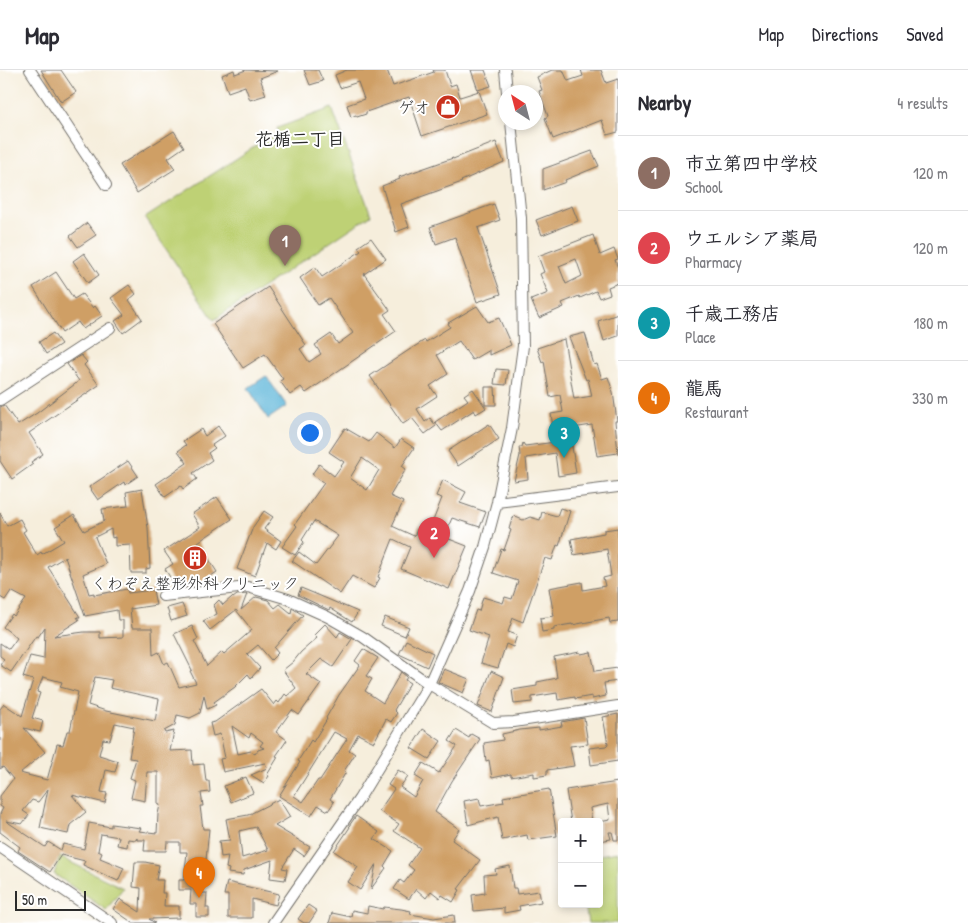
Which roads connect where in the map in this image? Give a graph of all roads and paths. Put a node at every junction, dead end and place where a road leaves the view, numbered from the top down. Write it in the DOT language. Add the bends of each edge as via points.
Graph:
graph roads {
  1 [pos="30,70"];
  2 [pos="505,70"];
  3 [pos="507,85"];
  4 [pos="512,130"];
  5 [pos="106,185"];
  6 [pos="110,328"];
  7 [pos="0,400"];
  8 [pos="618,487"];
  9 [pos="497,502"];
  10 [pos="163,596"];
  11 [pos="430,684"];
  12 [pos="618,706"];
  13 [pos="0,847"];
  14 [pos="112,923"];
  15 [pos="273,923"];
  1 -- 5 [label="street"];
  2 -- 3 [label="street"];
  4 -- 9 [label="street" via="521,218 524,346"];
  6 -- 7 [label="street"];
  8 -- 9 [label="street"];
  9 -- 11 [label="street" via="470,591"];
  10 -- 11 [label="street" via="248,587 280,597 328,616"];
  11 -- 12 [label="street" via="493,723"];
  11 -- 15 [label="street" via="358,799"];
  13 -- 14 [label="street"];
}
